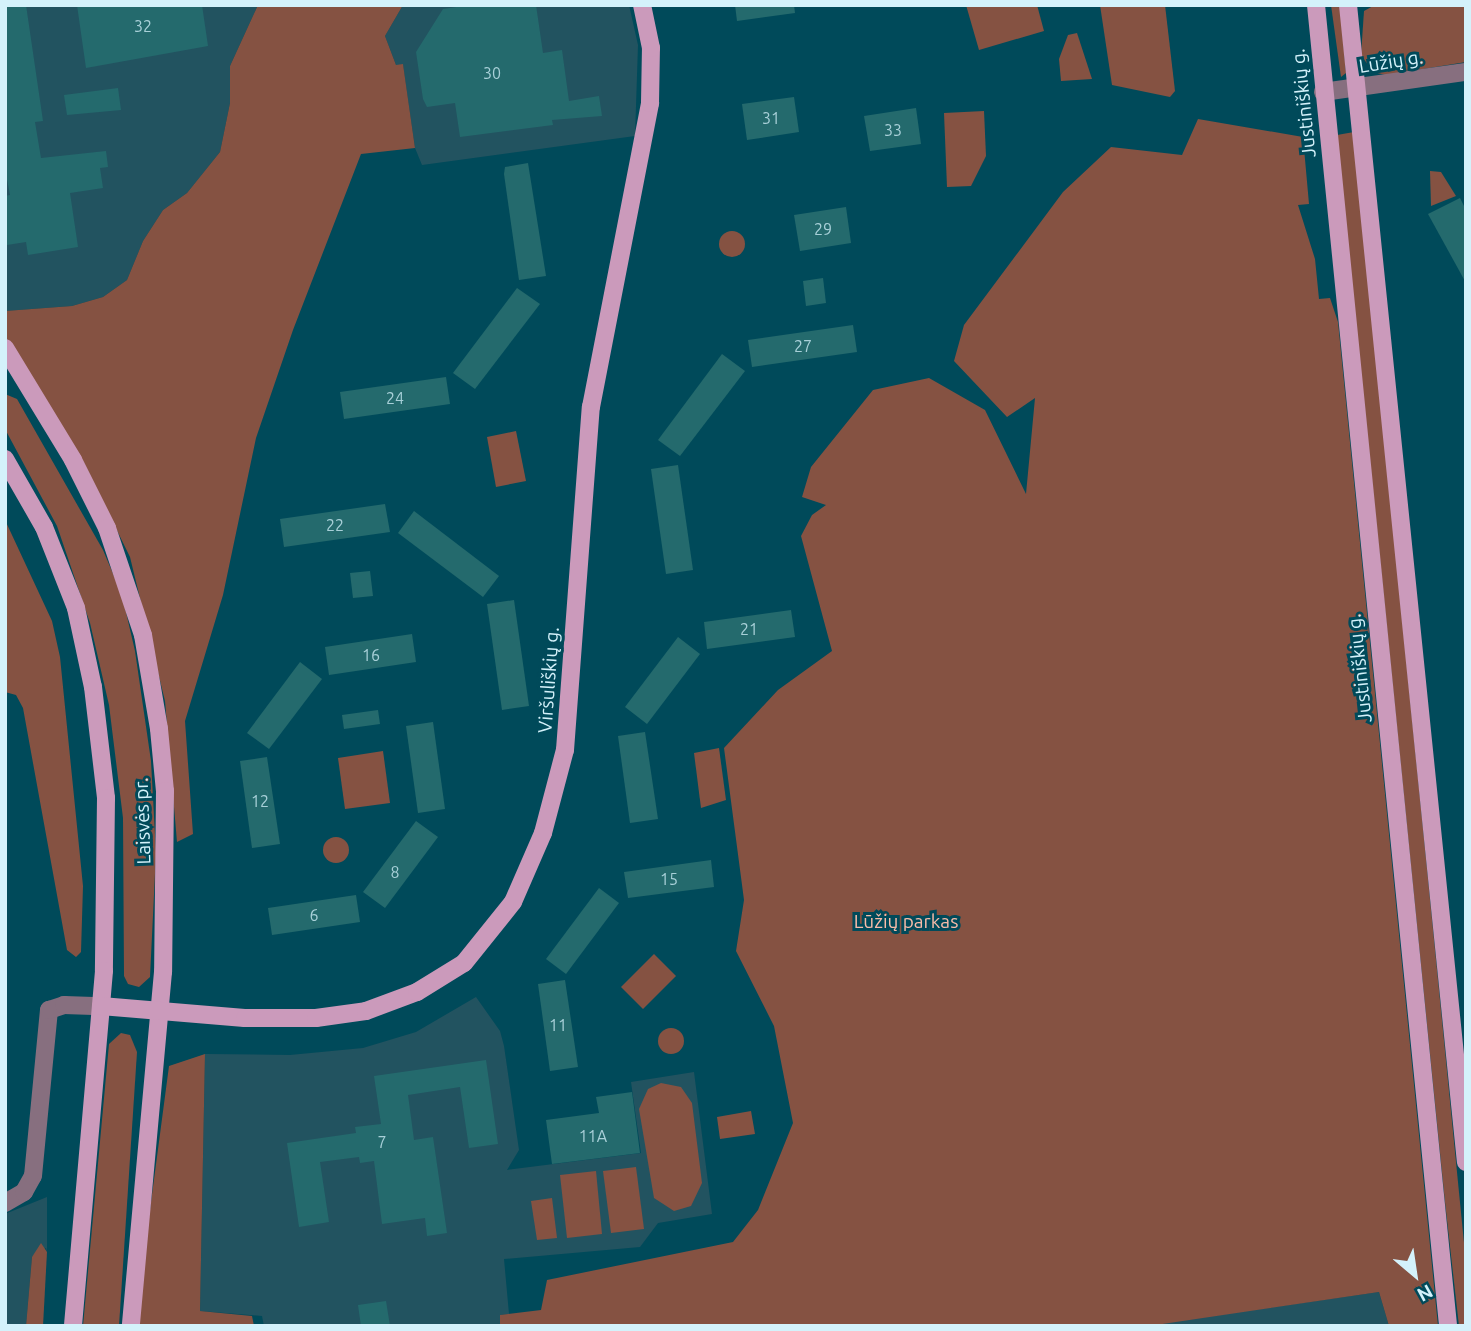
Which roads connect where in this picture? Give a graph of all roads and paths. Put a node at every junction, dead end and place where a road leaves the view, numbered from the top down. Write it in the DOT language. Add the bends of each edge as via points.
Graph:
graph roads {
  1 [pos="642,5"];
  2 [pos="1315,5"];
  3 [pos="1348,5"];
  4 [pos="1466,72"];
  5 [pos="1357,89"];
  6 [pos="1323,92"];
  7 [pos="5,348"];
  8 [pos="13,375"];
  9 [pos="5,459"];
  10 [pos="101,1006"];
  11 [pos="159,1010"];
  12 [pos="1466,1162"];
  13 [pos="5,1203"];
  14 [pos="73,1326"];
  15 [pos="131,1326"];
  16 [pos="1448,1326"];
  1 -- 11 [label="main road, Viršuliškių g." via="651,48 650,103 591,407 565,750 556,796 531,865 494,929 464,963 389,1004 316,1018 245,1018"];
  2 -- 6 [label="main road, Justiniškių g."];
  3 -- 5 [label="main road"];
  4 -- 5 [label="street, Lūžių g."];
  5 -- 6 [label="street, Lūžių g."];
  5 -- 12 [label="main road"];
  6 -- 16 [label="main road, Justiniškių g."];
  7 -- 8 [label="main road, Laisvės pr."];
  8 -- 11 [label="main road, Laisvės pr." via="107,528 143,635 165,791 166,895"];
  9 -- 10 [label="main road, Laisvės pr." via="62,567 93,687 107,798"];
  10 -- 11 [label="main road, Viršuliškių g."];
  10 -- 13 [label="street" via="64,1004 49,1010 33,1176 24,1192"];
  10 -- 14 [label="main road, Laisvės pr."];
  11 -- 15 [label="main road, Laisvės pr."];
}
